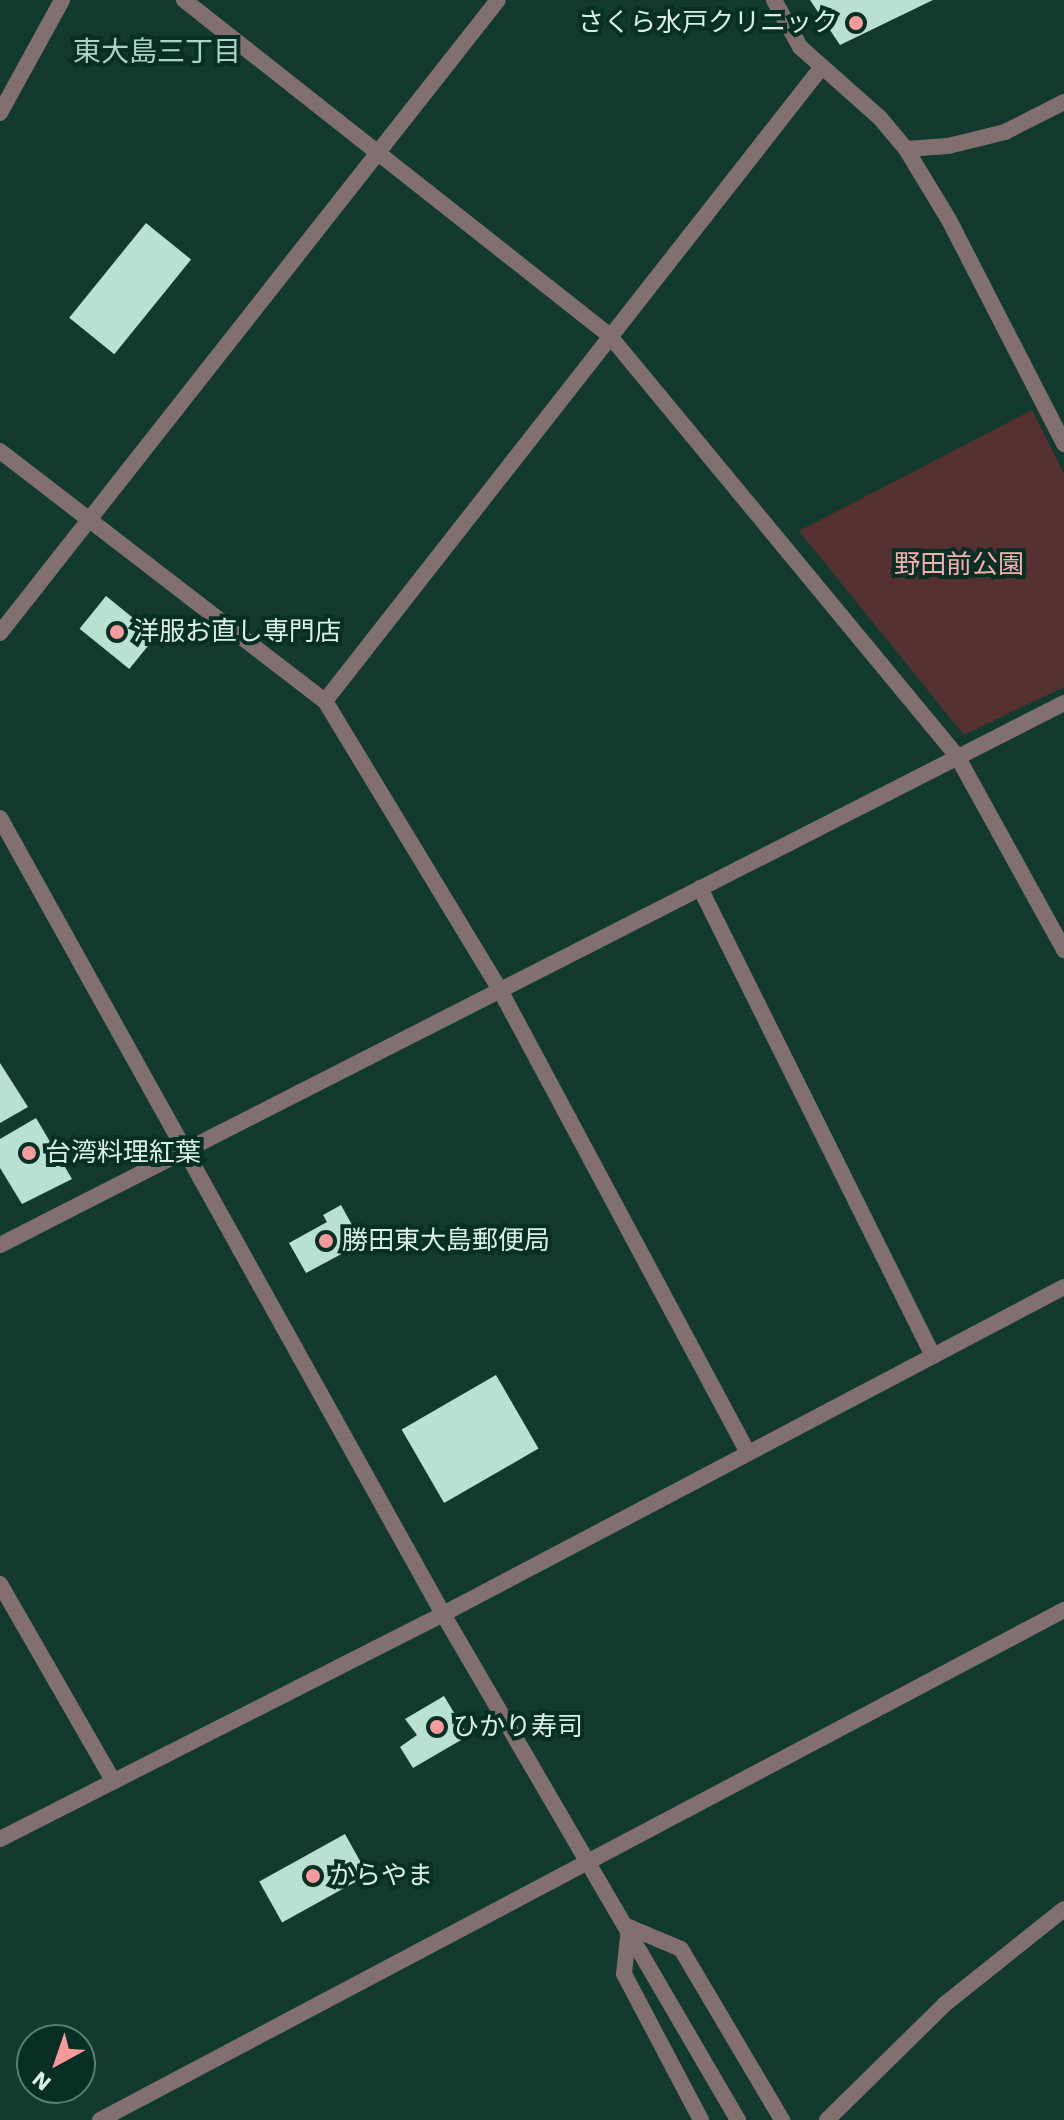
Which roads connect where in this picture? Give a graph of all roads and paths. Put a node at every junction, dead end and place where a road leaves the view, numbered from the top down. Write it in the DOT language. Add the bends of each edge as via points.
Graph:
graph roads {
  1 [pos="62,0"];
  2 [pos="184,0"];
  3 [pos="498,0"];
  4 [pos="774,0"];
  5 [pos="821,68"];
  6 [pos="1064,102"];
  7 [pos="0,113"];
  8 [pos="906,149"];
  9 [pos="377,153"];
  10 [pos="609,335"];
  11 [pos="1064,444"];
  12 [pos="0,451"];
  13 [pos="88,518"];
  14 [pos="0,633"];
  15 [pos="325,701"];
  16 [pos="1064,703"];
  17 [pos="957,756"];
  18 [pos="0,818"];
  19 [pos="700,888"];
  20 [pos="1064,950"];
  21 [pos="500,990"];
  22 [pos="187,1151"];
  23 [pos="0,1245"];
  24 [pos="1064,1287"];
  25 [pos="933,1356"];
  26 [pos="748,1453"];
  27 [pos="0,1584"];
  28 [pos="1064,1610"];
  29 [pos="443,1614"];
  30 [pos="114,1782"];
  31 [pos="0,1839"];
  32 [pos="591,1861"];
  33 [pos="1064,1909"];
  34 [pos="629,1927"];
  35 [pos="100,2120"];
  36 [pos="701,2120"];
  37 [pos="738,2120"];
  38 [pos="782,2120"];
  39 [pos="827,2120"];
  1 -- 7 [label="street"];
  2 -- 9 [label="street"];
  3 -- 9 [label="street"];
  4 -- 5 [label="street" via="800,47"];
  5 -- 8 [label="street" via="880,118"];
  5 -- 10 [label="street"];
  6 -- 8 [label="street" via="1005,132 948,146"];
  8 -- 11 [label="street" via="949,220"];
  9 -- 10 [label="street"];
  9 -- 13 [label="street"];
  10 -- 15 [label="street"];
  10 -- 17 [label="street"];
  12 -- 13 [label="street"];
  13 -- 14 [label="street"];
  13 -- 15 [label="street"];
  15 -- 21 [label="street"];
  16 -- 17 [label="street"];
  17 -- 19 [label="street"];
  17 -- 20 [label="street"];
  18 -- 22 [label="street"];
  19 -- 21 [label="street"];
  19 -- 25 [label="street"];
  21 -- 22 [label="street"];
  21 -- 26 [label="street"];
  22 -- 23 [label="street"];
  22 -- 29 [label="street"];
  24 -- 25 [label="street"];
  25 -- 26 [label="street"];
  26 -- 29 [label="street"];
  27 -- 30 [label="street"];
  28 -- 32 [label="street"];
  29 -- 30 [label="street"];
  29 -- 32 [label="street"];
  30 -- 31 [label="street"];
  32 -- 34 [label="street"];
  32 -- 35 [label="street"];
  33 -- 39 [label="street" via="945,2004"];
  34 -- 36 [label="street" via="624,1974"];
  34 -- 37 [label="street"];
  34 -- 38 [label="street" via="681,1949"];
}
